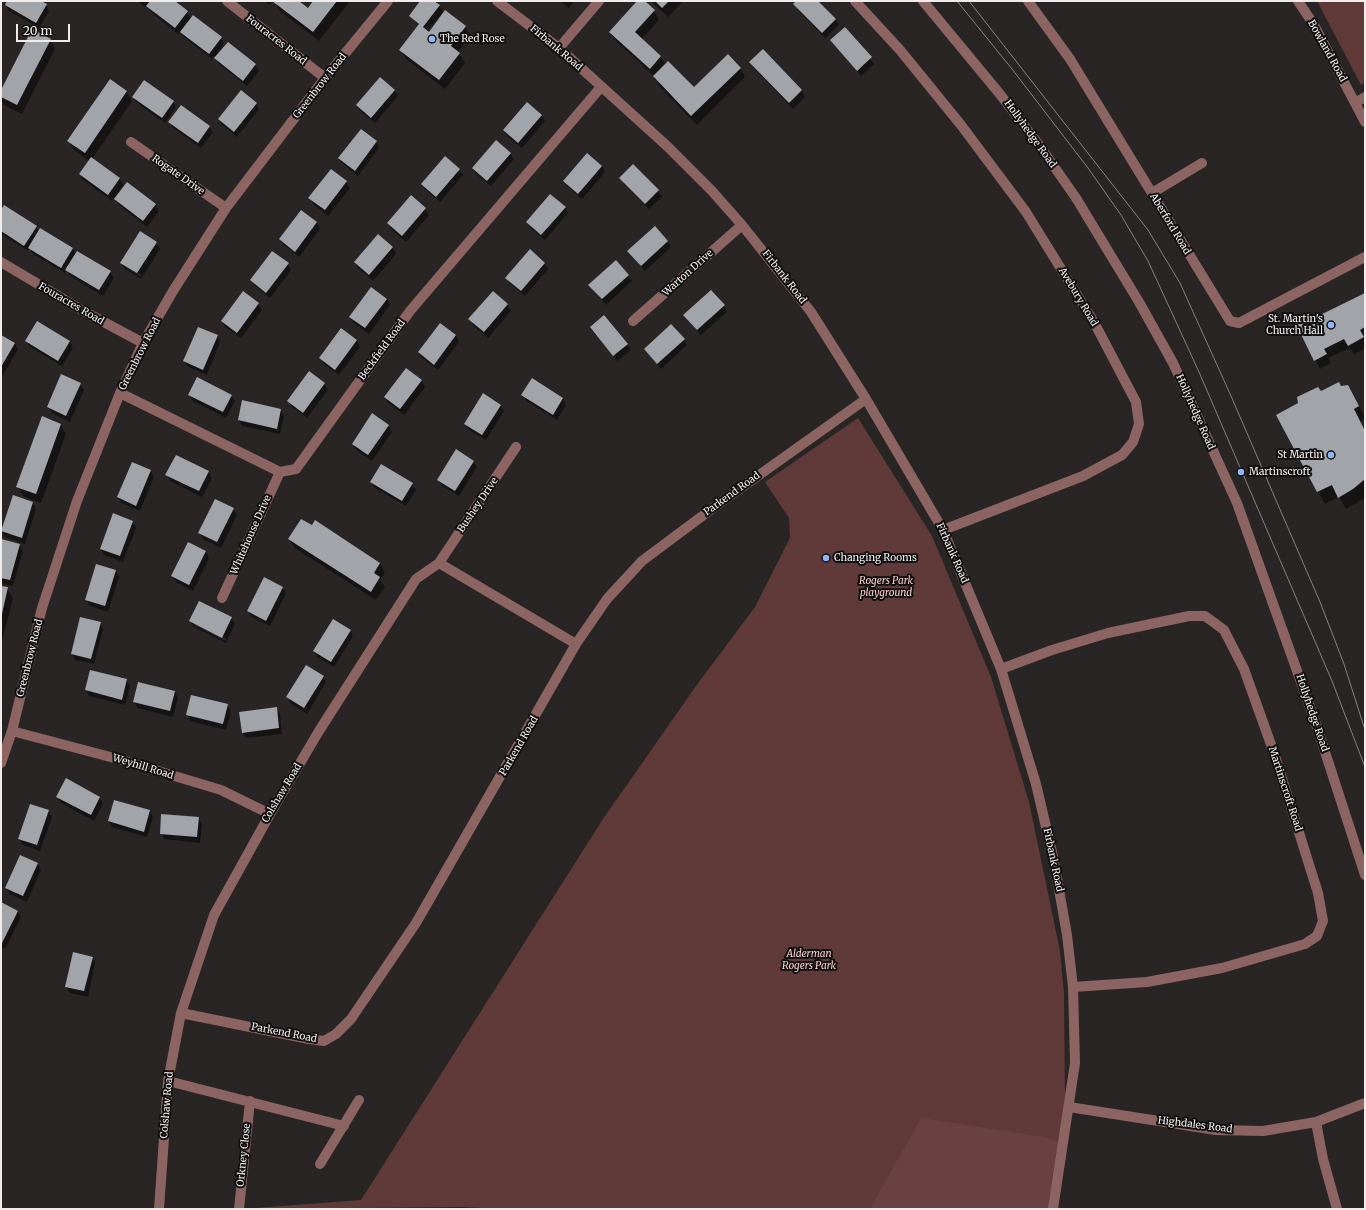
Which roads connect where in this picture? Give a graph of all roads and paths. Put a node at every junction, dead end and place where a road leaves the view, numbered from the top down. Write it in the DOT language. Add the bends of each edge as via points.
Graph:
graph roads {
  1 [pos="227,1"];
  2 [pos="388,1"];
  3 [pos="497,1"];
  4 [pos="599,1"];
  5 [pos="855,1"];
  6 [pos="923,1"];
  7 [pos="1028,1"];
  8 [pos="1298,1"];
  9 [pos="559,48"];
  10 [pos="325,78"];
  11 [pos="601,88"];
  12 [pos="1365,98"];
  13 [pos="1355,102"];
  14 [pos="1365,122"];
  15 [pos="131,142"];
  16 [pos="1202,163"];
  17 [pos="1152,193"];
  18 [pos="226,208"];
  19 [pos="742,225"];
  20 [pos="1365,257"];
  21 [pos="1,262"];
  22 [pos="633,321"];
  23 [pos="143,343"];
  24 [pos="120,393"];
  25 [pos="866,399"];
  26 [pos="516,447"];
  27 [pos="280,472"];
  28 [pos="943,530"];
  29 [pos="439,562"];
  30 [pos="222,598"];
  31 [pos="576,644"];
  32 [pos="1001,669"];
  33 [pos="12,731"];
  34 [pos="1,763"];
  35 [pos="270,814"];
  36 [pos="1365,875"];
  37 [pos="1074,987"];
  38 [pos="182,1012"];
  39 [pos="168,1081"];
  40 [pos="359,1100"];
  41 [pos="250,1101"];
  42 [pos="1365,1103"];
  43 [pos="1069,1107"];
  44 [pos="1316,1122"];
  45 [pos="344,1126"];
  46 [pos="320,1164"];
  47 [pos="160,1209"];
  48 [pos="239,1209"];
  49 [pos="1053,1209"];
  50 [pos="1337,1209"];
  1 -- 10 [label="street, Fouracres Road"];
  2 -- 10 [label="street, Greenbrow Road"];
  3 -- 9 [label="street, Firbank Road"];
  4 -- 9 [label="street"];
  5 -- 28 [label="street, Avebury Road" via="961,125 1026,212 1095,324 1136,402 1139,424 1133,442 1122,455 1083,476"];
  6 -- 36 [label="street, Hollyhedge Road" via="999,93 1067,185 1140,302 1173,363 1237,503 1313,717"];
  7 -- 17 [label="street, Aberford Road" via="1070,59"];
  8 -- 13 [label="street, Bowland Road" via="1314,25"];
  9 -- 11 [label="street, Firbank Road"];
  10 -- 18 [label="street, Greenbrow Road"];
  11 -- 19 [label="street, Firbank Road" via="667,146"];
  11 -- 27 [label="street, Beckfield Road" via="410,311 296,469"];
  12 -- 13 [label="street"];
  13 -- 14 [label="street, Bowland Road"];
  15 -- 18 [label="street, Rogate Drive"];
  16 -- 17 [label="street"];
  17 -- 20 [label="street, Aberford Road" via="1227,317 1234,322 1240,323"];
  18 -- 23 [label="street, Greenbrow Road"];
  19 -- 22 [label="street, Warton Drive"];
  19 -- 25 [label="street, Firbank Road" via="811,312"];
  21 -- 23 [label="street, Fouracres Road"];
  23 -- 24 [label="street, Greenbrow Road"];
  24 -- 27 [label="street"];
  24 -- 33 [label="street, Greenbrow Road" via="77,501 42,608"];
  25 -- 28 [label="street, Firbank Road"];
  25 -- 31 [label="street, Parkend Road" via="642,561 607,599"];
  26 -- 29 [label="street, Bushey Drive"];
  27 -- 30 [label="street, Whitehouse Drive"];
  28 -- 32 [label="street, Firbank Road"];
  29 -- 31 [label="street"];
  29 -- 35 [label="street, Colshaw Road" via="416,579 319,731"];
  31 -- 38 [label="street, Parkend Road" via="416,923 351,1019 336,1034 324,1040 309,1039"];
  32 -- 37 [label="street, Firbank Road" via="1036,784 1052,853"];
  32 -- 37 [label="street, Martinscroft Road" via="1108,633 1189,616 1205,616 1224,630 1244,668 1318,893 1323,921 1317,936 1305,944 1274,955 1214,970 1148,982"];
  33 -- 34 [label="street, Greenbrow Road"];
  33 -- 35 [label="street, Weyhill Road" via="222,790"];
  35 -- 38 [label="street, Colshaw Road" via="214,915"];
  37 -- 43 [label="street, Firbank Road" via="1075,1063"];
  38 -- 39 [label="street, Colshaw Road"];
  39 -- 41 [label="street"];
  39 -- 47 [label="street, Colshaw Road"];
  40 -- 45 [label="street"];
  41 -- 45 [label="street"];
  41 -- 48 [label="street, Orkney Close"];
  42 -- 44 [label="street, Highdales Road"];
  43 -- 44 [label="street, Highdales Road" via="1216,1130 1263,1130"];
  43 -- 49 [label="street, Firbank Road"];
  44 -- 50 [label="street"];
  45 -- 46 [label="street"];
}
